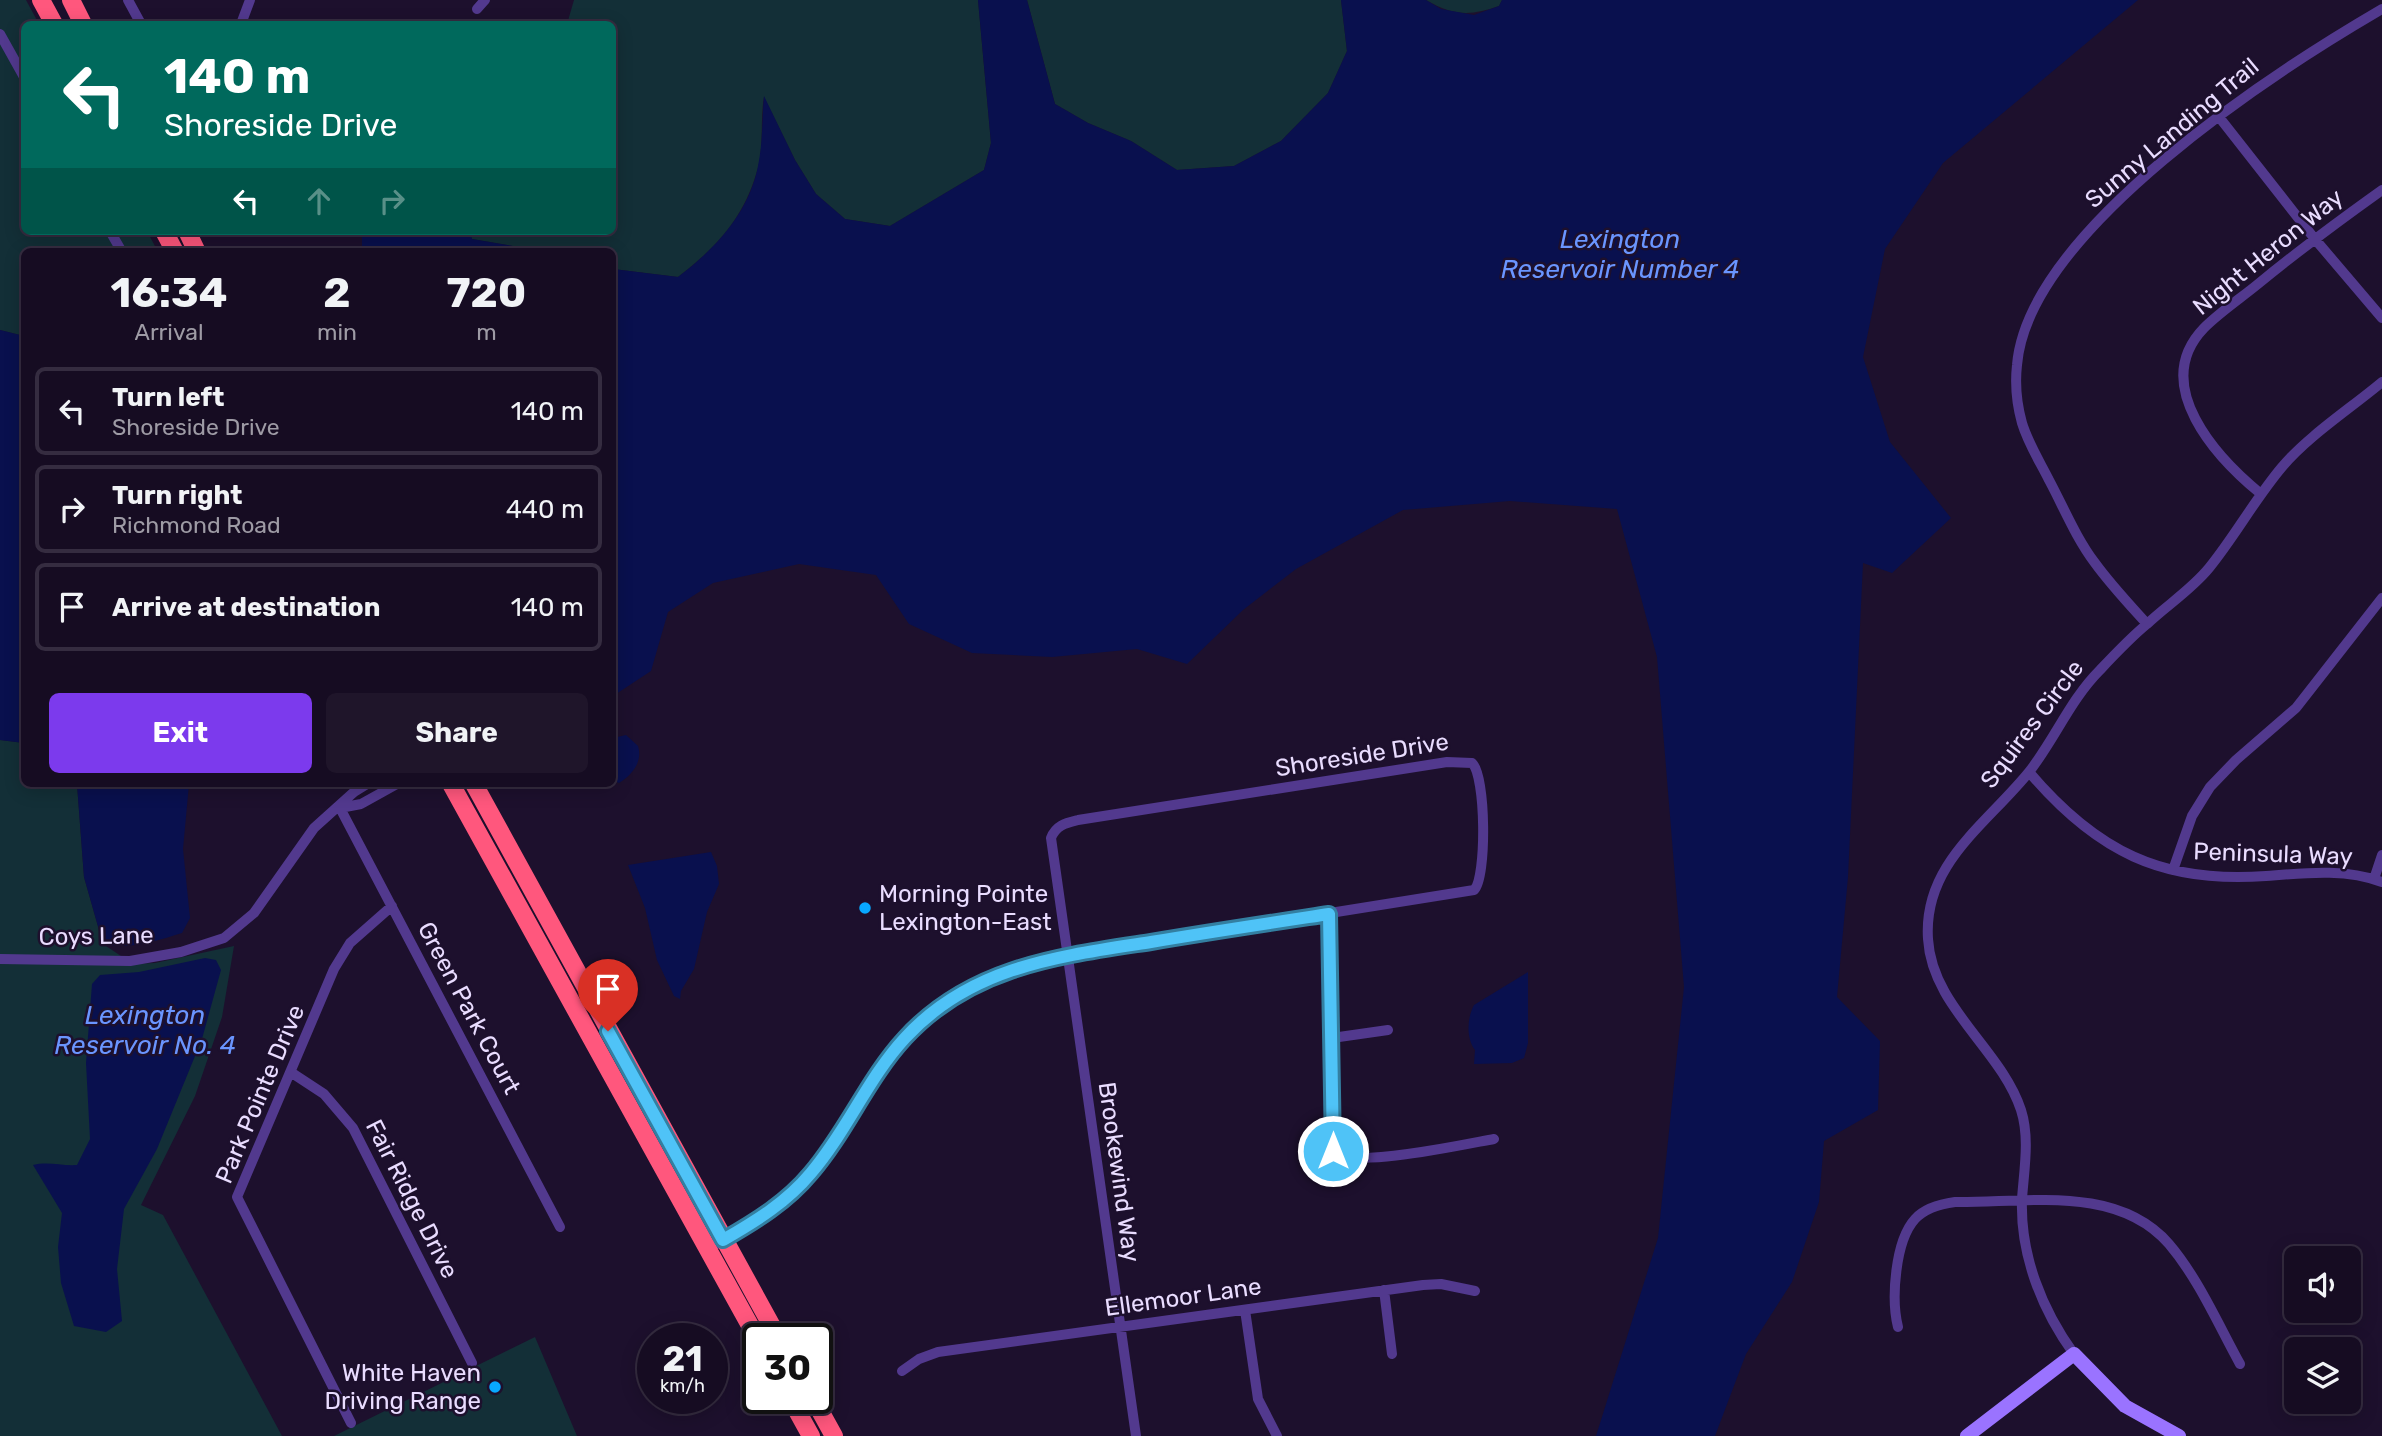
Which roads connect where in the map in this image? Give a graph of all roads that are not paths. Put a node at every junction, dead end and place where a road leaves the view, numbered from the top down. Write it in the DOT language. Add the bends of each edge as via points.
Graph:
graph roads {
  1 [pos="41,0"];
  2 [pos="71,0"];
  3 [pos="128,0"];
  4 [pos="250,0"];
  5 [pos="485,0"];
  6 [pos="477,9"];
  7 [pos="2382,9"];
  8 [pos="52,21"];
  9 [pos="82,21"];
  10 [pos="139,21"];
  11 [pos="243,21"];
  12 [pos="0,34"];
  13 [pos="21,72"];
  14 [pos="2219,117"];
  15 [pos="2382,190"];
  16 [pos="2314,238"];
  17 [pos="2382,318"];
  18 [pos="2382,382"];
  19 [pos="2261,494"];
  20 [pos="2382,598"];
  21 [pos="2147,624"];
  22 [pos="2029,772"];
  23 [pos="362,787"];
  24 [pos="392,787"];
  25 [pos="453,787"];
  26 [pos="476,787"];
  27 [pos="340,808"];
  28 [pos="2382,855"];
  29 [pos="2173,870"];
  30 [pos="2378,881"];
  31 [pos="391,906"];
  32 [pos="1329,914"];
  33 [pos="1068,955"];
  34 [pos="0,959"];
  35 [pos="1388,1030"];
  36 [pos="1332,1038"];
  37 [pos="292,1073"];
  38 [pos="1494,1139"];
  39 [pos="2022,1202"];
  40 [pos="560,1227"];
  41 [pos="723,1240"];
  42 [pos="707,1250"];
  43 [pos="1384,1290"];
  44 [pos="1475,1291"];
  45 [pos="1245,1310"];
  46 [pos="748,1323"];
  47 [pos="770,1323"];
  48 [pos="1120,1327"];
  49 [pos="1898,1327"];
  50 [pos="1392,1354"];
  51 [pos="2074,1354"];
  52 [pos="472,1363"];
  53 [pos="2240,1364"];
  54 [pos="902,1371"];
  55 [pos="799,1414"];
  56 [pos="822,1414"];
  57 [pos="351,1423"];
  58 [pos="811,1436"];
  59 [pos="834,1436"];
  60 [pos="1136,1436"];
  61 [pos="1277,1436"];
  62 [pos="1967,1436"];
  63 [pos="2179,1436"];
  1 -- 8 [label="highway"];
  2 -- 9 [label="highway"];
  3 -- 10 [label="street"];
  4 -- 11 [label="street"];
  5 -- 6 [label="street"];
  7 -- 14 [label="street, Sunny Landing Trail" via="2270,78"];
  12 -- 13 [label="street"];
  14 -- 16 [label="street"];
  14 -- 21 [label="street, Sunny Landing Trail" via="2090,228 2036,301 2022,331 2017,366 2022,423 2035,453 2094,562"];
  15 -- 16 [label="street, Night Heron Way"];
  16 -- 17 [label="street"];
  16 -- 19 [label="street, Night Heron Way" via="2203,329 2187,360 2186,402 2193,417 2225,462"];
  18 -- 19 [label="street, Squires Circle" via="2285,464"];
  19 -- 21 [label="street, Squires Circle" via="2208,569"];
  20 -- 29 [label="street" via="2296,708 2210,787 2192,816"];
  21 -- 22 [label="street, Squires Circle" via="2081,690"];
  22 -- 29 [label="street, Peninsula Way" via="2079,825 2100,840"];
  22 -- 39 [label="street, Squires Circle" via="1944,868 1927,914 1928,943 1945,992 2006,1078 2022,1111 2026,1141"];
  23 -- 27 [label="street, Coys Lane"];
  24 -- 27 [label="street, Coys Lane" via="361,804"];
  25 -- 42 [label="highway"];
  26 -- 41 [label="highway"];
  27 -- 31 [label="street, Green Park Court"];
  27 -- 34 [label="street, Coys Lane" via="308,835 254,914 224,938 145,959"];
  28 -- 30 [label="street"];
  29 -- 30 [label="street, Peninsula Way" via="2215,878 2327,872"];
  31 -- 37 [label="street, Park Pointe Drive" via="344,952"];
  31 -- 40 [label="street, Green Park Court"];
  32 -- 33 [label="street, Shoreside Drive"];
  32 -- 33 [label="street, Shoreside Drive" via="1477,888 1483,866 1477,767 1463,761 1447,762 1061,825 1051,838"];
  32 -- 36 [label="street"];
  33 -- 41 [label="street, Shoreside Drive" via="1019,965 933,1011 885,1062 824,1157 803,1181 780,1203"];
  33 -- 48 [label="street, Brookewind Way"];
  35 -- 36 [label="street"];
  36 -- 38 [label="street" via="1336,1155 1368,1159"];
  37 -- 52 [label="street, Fair Ridge Drive" via="324,1094 353,1128"];
  37 -- 57 [label="street, Park Pointe Drive" via="237,1197"];
  39 -- 49 [label="street" via="1940,1205 1914,1221 1905,1238 1893,1296"];
  39 -- 51 [label="street, Squires Circle" via="2034,1277 2052,1320"];
  39 -- 53 [label="street" via="2104,1206 2152,1228 2182,1262"];
  41 -- 42 [label="street, Shoreside Drive"];
  41 -- 47 [label="highway"];
  42 -- 46 [label="highway"];
  43 -- 44 [label="street, Ellemoor Lane" via="1441,1284"];
  43 -- 45 [label="street, Ellemoor Lane"];
  43 -- 50 [label="street"];
  45 -- 48 [label="street, Ellemoor Lane"];
  45 -- 61 [label="street" via="1258,1399"];
  48 -- 54 [label="street, Ellemoor Lane" via="938,1352"];
  48 -- 60 [label="street, Brookewind Way"];
  51 -- 62 [label="street"];
  51 -- 63 [label="street" via="2125,1406"];
  55 -- 58 [label="highway"];
  56 -- 59 [label="highway"];
}
